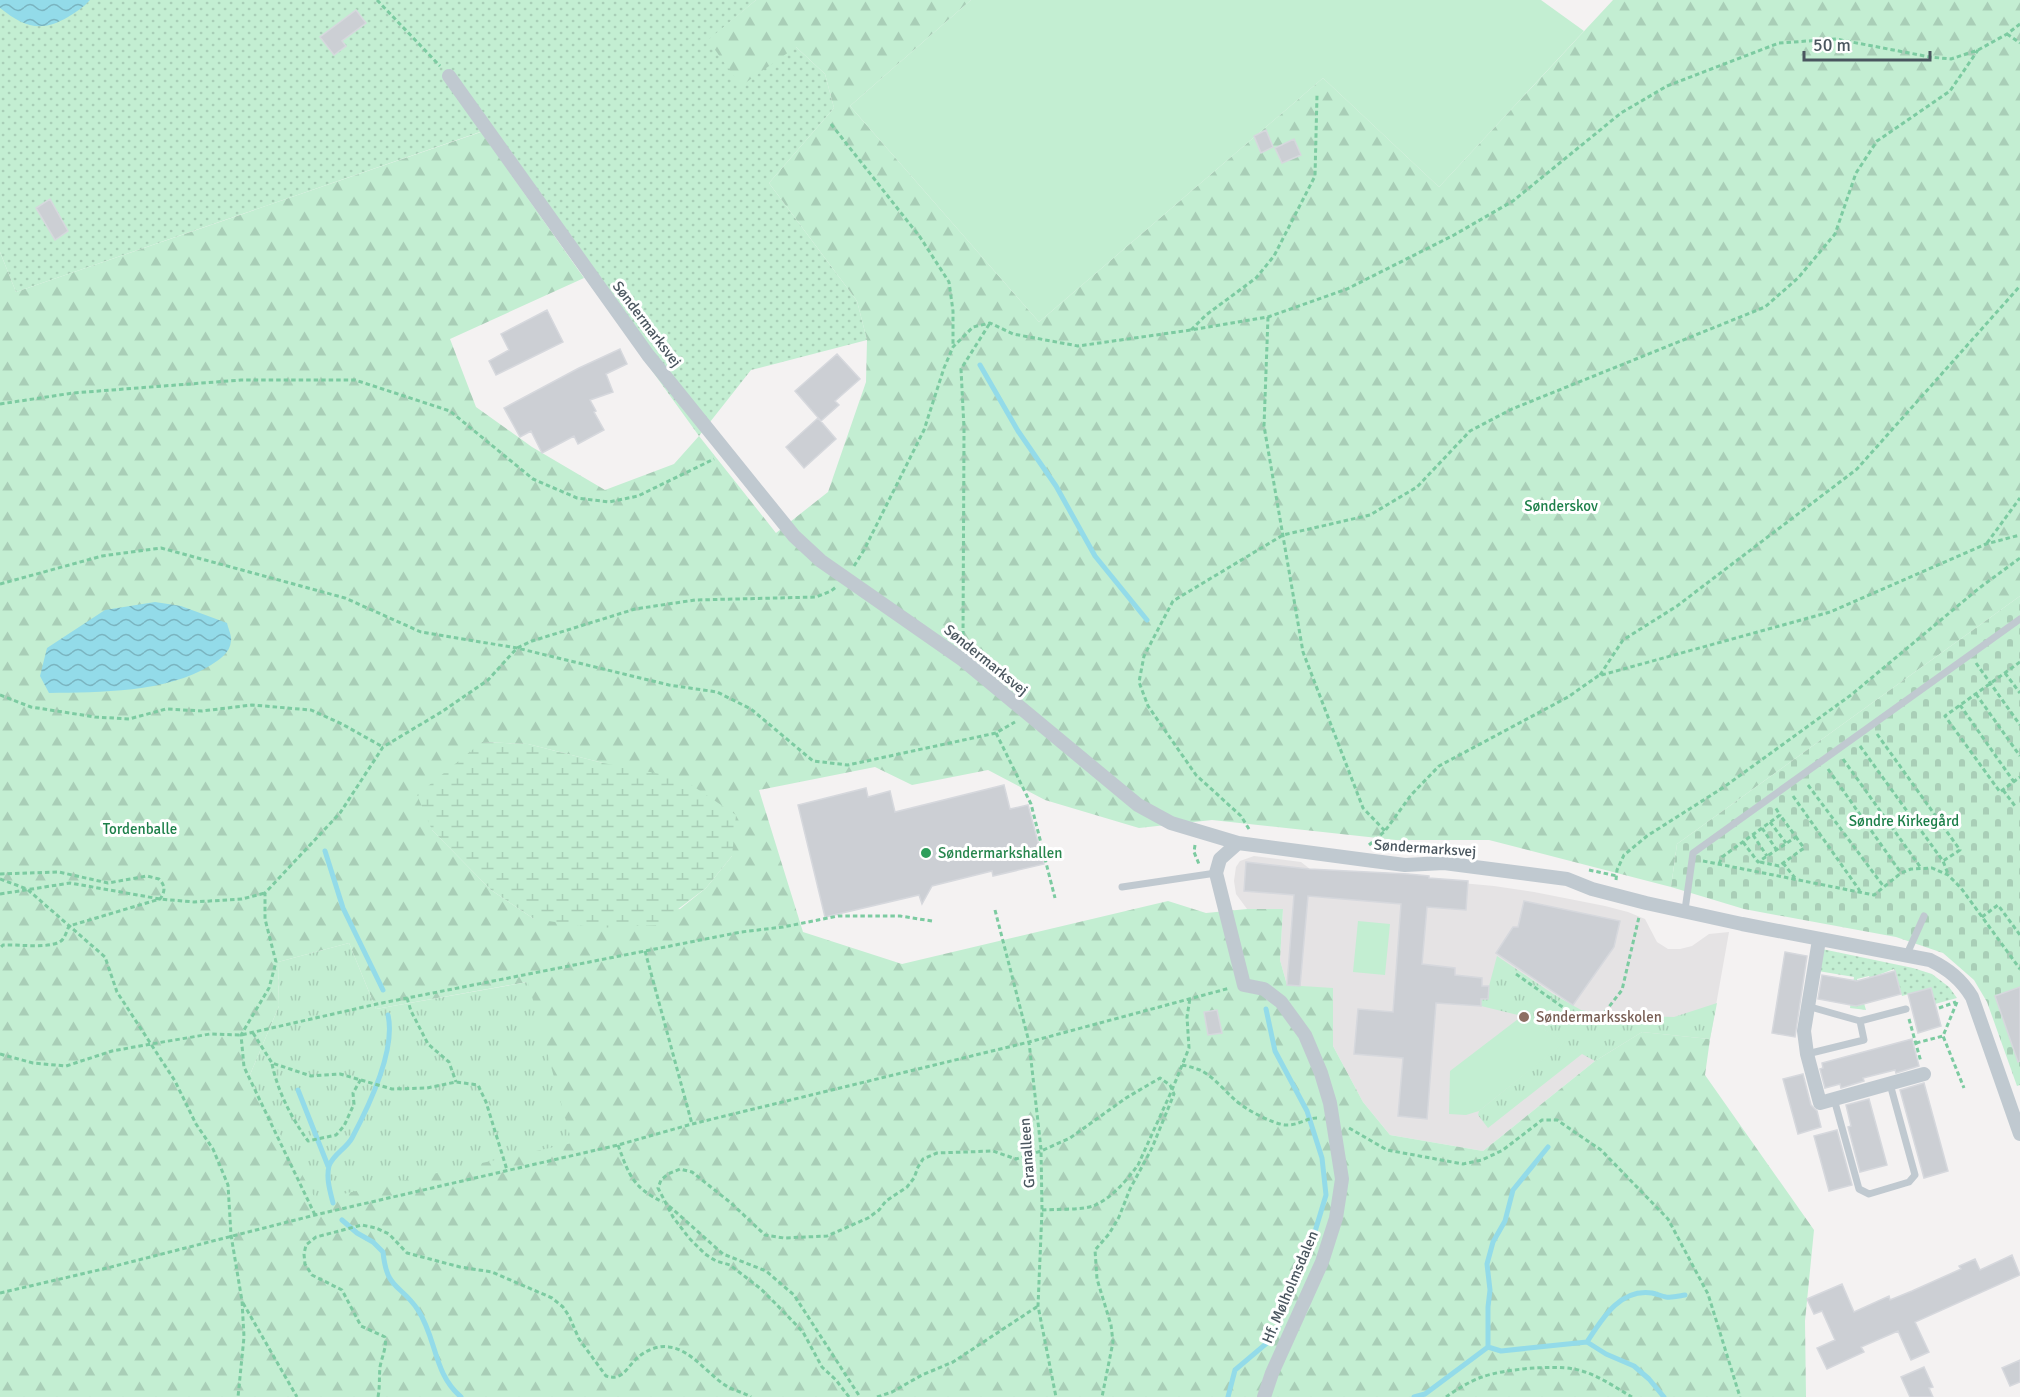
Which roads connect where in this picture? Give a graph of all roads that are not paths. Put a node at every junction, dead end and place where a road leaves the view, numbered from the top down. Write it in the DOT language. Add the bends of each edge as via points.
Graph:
graph roads {
  1 [pos="449,76"];
  2 [pos="2020,619"];
  3 [pos="1238,843"];
  4 [pos="1216,873"];
  5 [pos="1122,887"];
  6 [pos="1685,910"];
  7 [pos="1924,916"];
  8 [pos="1819,940"];
  9 [pos="1907,954"];
  10 [pos="1807,1006"];
  11 [pos="1906,1009"];
  12 [pos="1860,1021"];
  13 [pos="1807,1054"];
  14 [pos="1924,1074"];
  15 [pos="1890,1084"];
  16 [pos="1834,1099"];
  17 [pos="2020,1134"];
  18 [pos="1264,1397"];
  1 -- 3 [label="street, Søndermarksvej" via="648,355 794,536 821,561 963,660 1138,805 1172,823"];
  2 -- 6 [label="lane" via="1693,853"];
  3 -- 4 [label="street" via="1220,859"];
  3 -- 6 [label="street, Søndermarksvej" via="1366,861 1444,863 1567,879 1592,889"];
  4 -- 5 [label="lane"];
  4 -- 18 [label="street, Hf. Mølholmsdalen" via="1244,985 1264,989 1281,1002 1305,1035 1321,1073 1334,1120 1342,1179 1336,1218 1322,1262"];
  6 -- 8 [label="street, Søndermarksvej"];
  7 -- 9 [label="lane"];
  8 -- 9 [label="street, Søndermarksvej"];
  8 -- 10 [label="street"];
  9 -- 17 [label="street, Søndermarksvej" via="1950,970 1972,997"];
  10 -- 12 [label="lane"];
  10 -- 13 [label="street"];
  11 -- 12 [label="lane"];
  12 -- 13 [label="lane" via="1864,1040"];
  13 -- 16 [label="street" via="1820,1103"];
  14 -- 15 [label="street"];
  15 -- 16 [label="street"];
  15 -- 16 [label="lane" via="1915,1175 1909,1182 1869,1194 1859,1189"];
}
